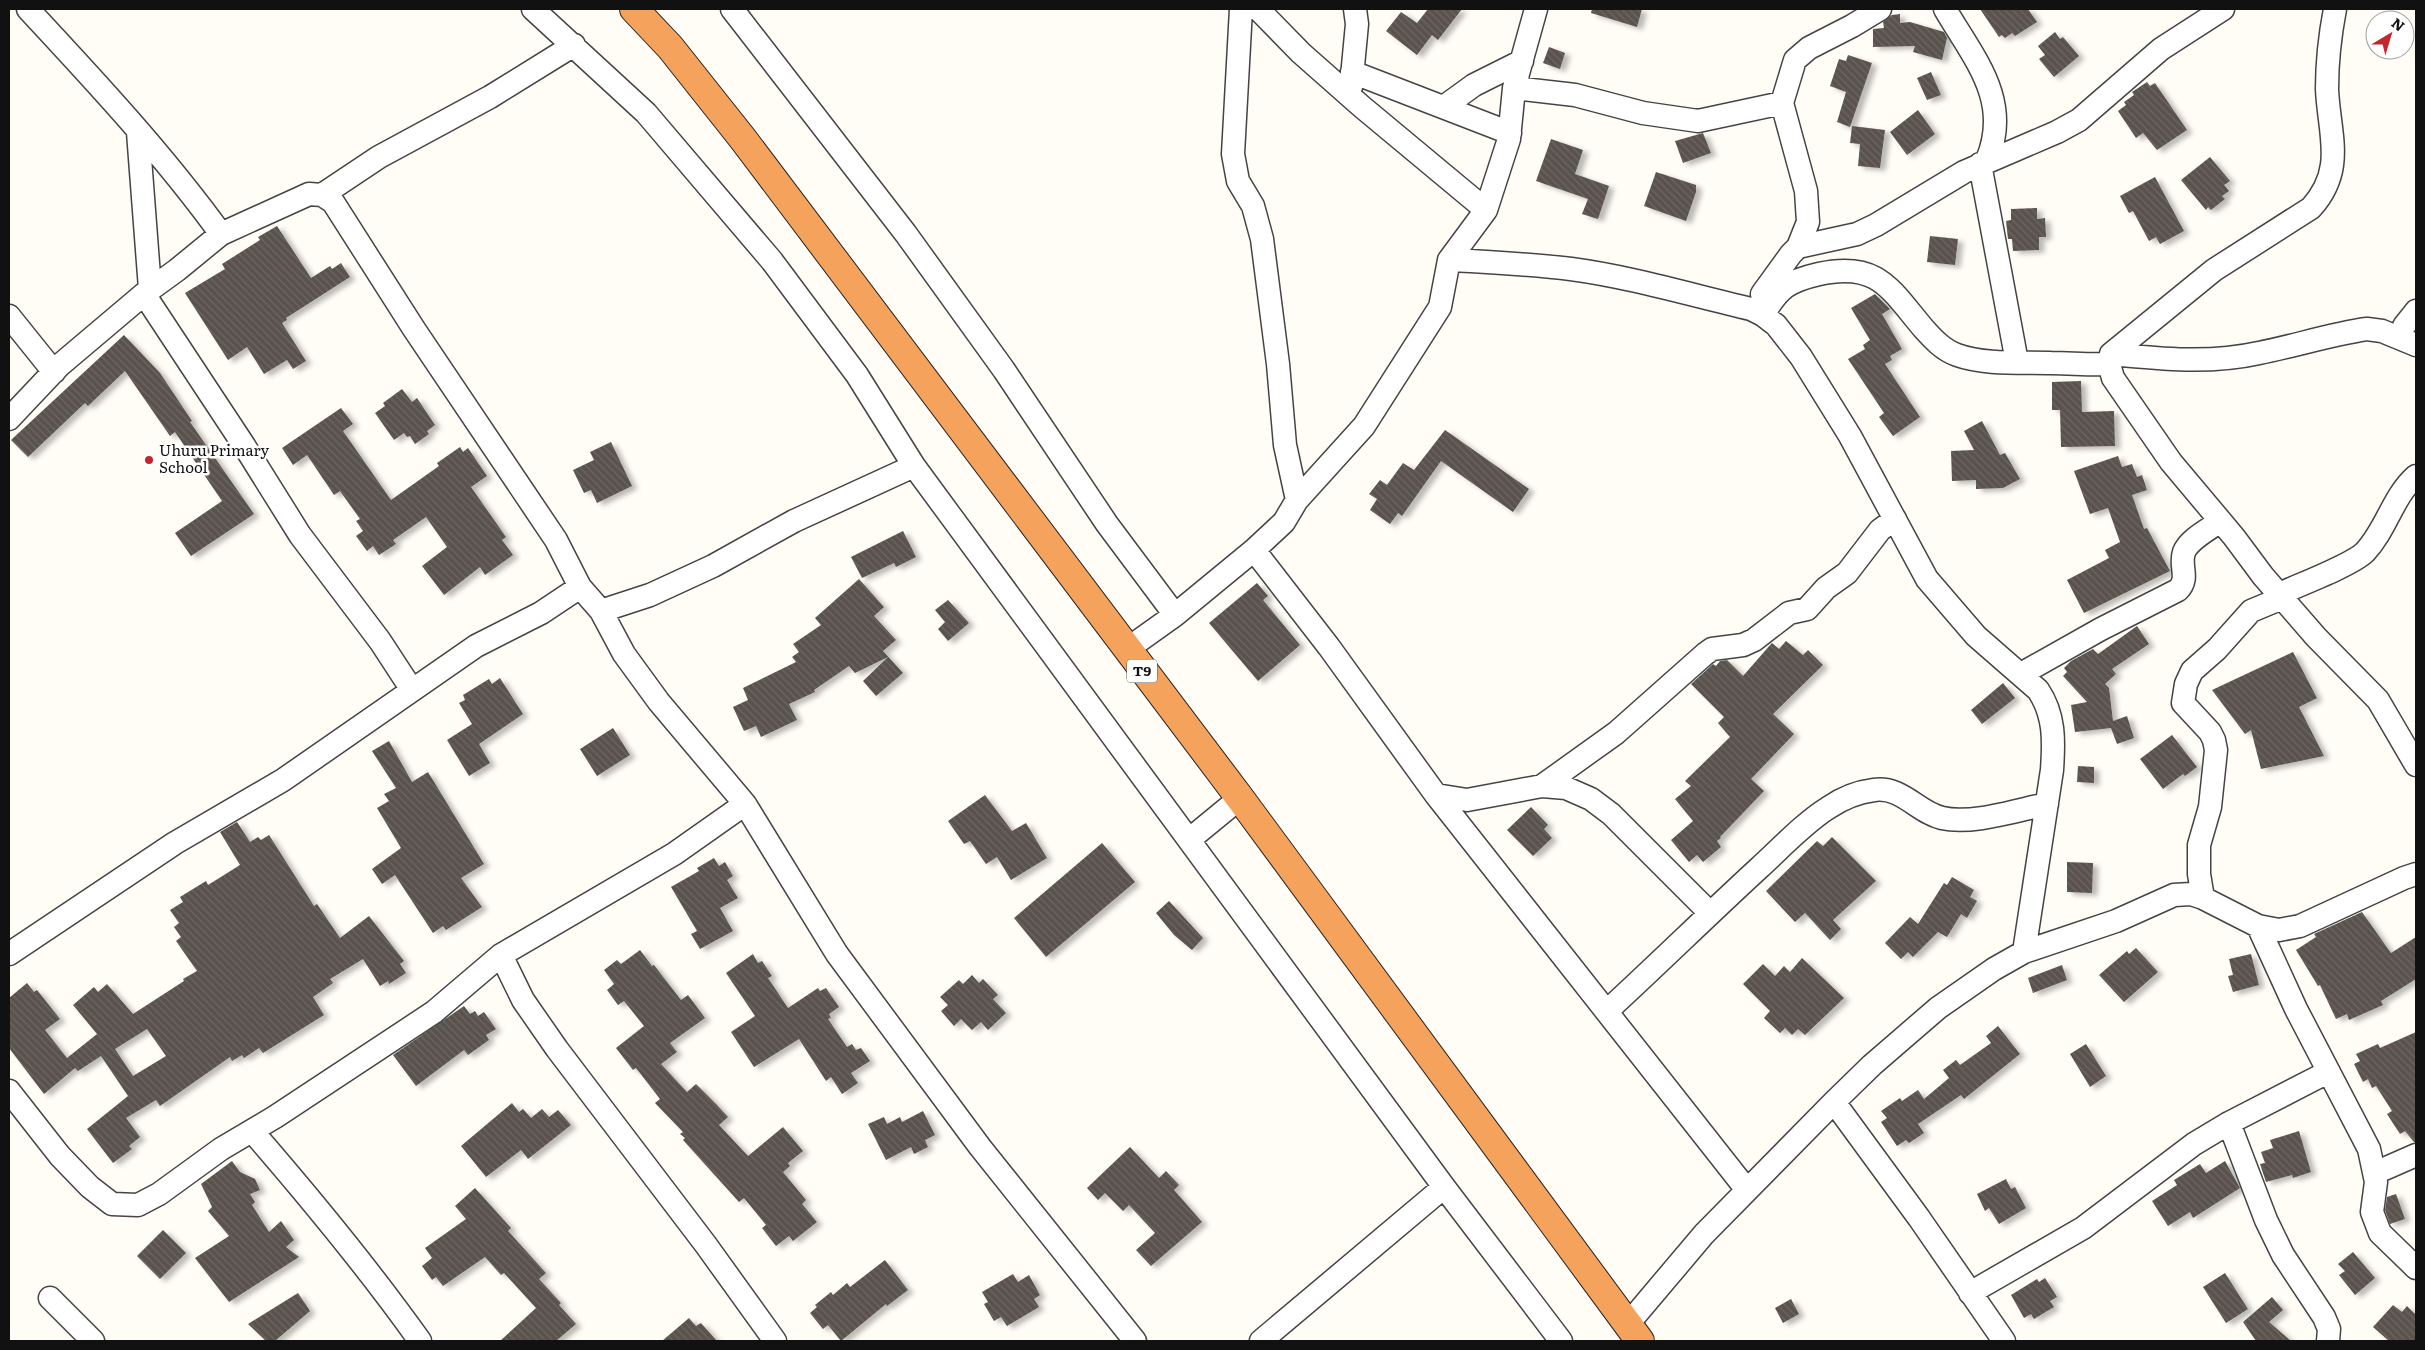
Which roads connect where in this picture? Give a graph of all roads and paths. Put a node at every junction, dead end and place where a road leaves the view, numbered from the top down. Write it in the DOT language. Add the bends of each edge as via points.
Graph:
graph roads {
  1 [pos="28,9"];
  2 [pos="533,9"];
  3 [pos="634,9"];
  4 [pos="732,9"];
  5 [pos="1241,9"];
  6 [pos="1258,9"];
  7 [pos="1355,9"];
  8 [pos="1536,9"];
  9 [pos="1880,9"];
  10 [pos="1945,9"];
  11 [pos="2223,9"];
  12 [pos="2335,9"];
  13 [pos="574,45"];
  14 [pos="1522,61"];
  15 [pos="1352,72"];
  16 [pos="1514,88"];
  17 [pos="1350,96"];
  18 [pos="1782,102"];
  19 [pos="1445,106"];
  20 [pos="138,132"];
  21 [pos="1510,133"];
  22 [pos="1984,162"];
  23 [pos="322,194"];
  24 [pos="1486,210"];
  25 [pos="220,234"];
  26 [pos="1798,247"];
  27 [pos="1449,260"];
  28 [pos="147,291"];
  29 [pos="1757,312"];
  30 [pos="9,316"];
  31 [pos="2416,345"];
  32 [pos="2110,359"];
  33 [pos="2017,362"];
  34 [pos="54,372"];
  35 [pos="9,419"];
  36 [pos="914,466"];
  37 [pos="2416,476"];
  38 [pos="1297,500"];
  39 [pos="1895,519"];
  40 [pos="2220,521"];
  41 [pos="1254,550"];
  42 [pos="580,587"];
  43 [pos="2281,596"];
  44 [pos="602,611"];
  45 [pos="1174,615"];
  46 [pos="1126,650"];
  47 [pos="2021,674"];
  48 [pos="412,690"];
  49 [pos="2416,765"];
  50 [pos="1542,786"];
  51 [pos="1436,795"];
  52 [pos="1240,798"];
  53 [pos="745,804"];
  54 [pos="2047,804"];
  55 [pos="1190,839"];
  56 [pos="2416,874"];
  57 [pos="2203,898"];
  58 [pos="1710,913"];
  59 [pos="2258,926"];
  60 [pos="2024,952"];
  61 [pos="9,954"];
  62 [pos="501,955"];
  63 [pos="1607,1011"];
  64 [pos="2328,1072"];
  65 [pos="9,1091"];
  66 [pos="1834,1102"];
  67 [pos="2229,1123"];
  68 [pos="252,1131"];
  69 [pos="2416,1155"];
  70 [pos="2375,1172"];
  71 [pos="1444,1187"];
  72 [pos="1747,1190"];
  73 [pos="2416,1268"];
  74 [pos="1970,1293"];
  75 [pos="50,1298"];
  76 [pos="1634,1333"];
  77 [pos="93,1341"];
  78 [pos="420,1341"];
  79 [pos="775,1341"];
  80 [pos="1135,1341"];
  81 [pos="1261,1341"];
  82 [pos="1561,1341"];
  83 [pos="2004,1341"];
  84 [pos="2328,1341"];
  1 -- 20 [label="street"];
  2 -- 13 [label="street"];
  3 -- 46 [label="highway, T9" via="670,47 743,139"];
  4 -- 45 [label="street" via="906,234"];
  5 -- 38 [label="street" via="1233,154 1238,181 1253,206 1262,239 1278,364 1284,445"];
  6 -- 17 [label="street"];
  7 -- 15 [label="street" via="1357,24"];
  8 -- 14 [label="street"];
  9 -- 18 [label="street" via="1808,48 1795,60"];
  10 -- 22 [label="street" via="1991,91 1996,128"];
  11 -- 22 [label="street" via="2161,49 2078,120"];
  12 -- 32 [label="street" via="2327,81 2333,163 2323,194 2311,208 2214,270"];
  13 -- 23 [label="street" via="490,97 379,157"];
  13 -- 36 [label="street" via="646,113 772,262 857,375"];
  14 -- 16 [label="street"];
  14 -- 19 [label="street" via="1474,85"];
  15 -- 17 [label="street"];
  15 -- 19 [label="street"];
  16 -- 18 [label="street" via="1575,95 1643,113 1698,121"];
  16 -- 21 [label="street"];
  17 -- 24 [label="street"];
  18 -- 26 [label="street" via="1808,204 1808,222"];
  19 -- 21 [label="street"];
  20 -- 25 [label="street" via="191,193"];
  20 -- 28 [label="street"];
  21 -- 24 [label="street"];
  22 -- 26 [label="street" via="1857,234"];
  22 -- 33 [label="street"];
  23 -- 25 [label="street" via="301,197"];
  23 -- 42 [label="street" via="333,202 348,222 414,329 556,540"];
  24 -- 27 [label="street"];
  25 -- 28 [label="street"];
  26 -- 29 [label="street"];
  27 -- 29 [label="street" via="1574,269"];
  27 -- 38 [label="street" via="1440,308 1364,426"];
  28 -- 34 [label="street"];
  28 -- 48 [label="street" via="300,535 380,641"];
  29 -- 33 [label="street" via="1792,282 1850,270 1876,278 1890,288 1933,340 1956,355"];
  29 -- 39 [label="street" via="1786,336 1802,357"];
  30 -- 34 [label="street"];
  31 -- 32 [label="street" via="2388,333 2367,330 2259,354 2214,359"];
  32 -- 33 [label="street"];
  32 -- 40 [label="street" via="2113,378 2171,462"];
  34 -- 35 [label="street"];
  36 -- 44 [label="street" via="794,521 650,596"];
  36 -- 55 [label="street"];
  37 -- 43 [label="street" via="2407,484 2365,552 2352,562"];
  38 -- 41 [label="street" via="1284,522"];
  39 -- 47 [label="street" via="1942,598 1976,636"];
  39 -- 50 [label="street" via="1876,534 1847,573 1826,588 1807,608 1789,613 1743,645 1712,649 1616,733"];
  40 -- 43 [label="street"];
  40 -- 47 [label="street" via="2185,550 2185,580 2178,590"];
  41 -- 45 [label="street"];
  41 -- 51 [label="street"];
  42 -- 44 [label="street"];
  42 -- 48 [label="street" via="541,612 476,646"];
  43 -- 49 [label="street" via="2388,712"];
  43 -- 57 [label="street" via="2242,619 2192,671 2186,684 2184,704 2210,732 2216,750 2210,808 2199,845"];
  44 -- 53 [label="street" via="624,654 659,702"];
  45 -- 46 [label="street"];
  46 -- 52 [label="highway, T9"];
  47 -- 54 [label="street" via="2046,701 2051,719 2054,742"];
  48 -- 61 [label="street" via="283,780 175,842"];
  50 -- 51 [label="street" via="1467,800"];
  50 -- 58 [label="street" via="1566,788 1591,799 1611,814"];
  51 -- 63 [label="street"];
  52 -- 55 [label="street"];
  52 -- 76 [label="highway, T9"];
  53 -- 62 [label="street" via="674,854"];
  53 -- 80 [label="street" via="837,954 980,1147"];
  54 -- 58 [label="street" via="1952,820 1934,815 1897,793 1882,790 1855,795 1826,808"];
  54 -- 60 [label="street"];
  55 -- 71 [label="street"];
  56 -- 59 [label="street" via="2300,926 2279,930"];
  57 -- 59 [label="street"];
  57 -- 60 [label="street" via="2191,894 2174,895 2116,921"];
  58 -- 63 [label="street"];
  59 -- 64 [label="street"];
  60 -- 66 [label="street" via="1938,1008"];
  62 -- 68 [label="street" via="434,1012"];
  62 -- 79 [label="street" via="523,1000 557,1049"];
  63 -- 72 [label="street"];
  64 -- 67 [label="street"];
  64 -- 70 [label="street" via="2369,1150"];
  65 -- 68 [label="street" via="60,1156 90,1188 112,1204 138,1205 160,1194 221,1149"];
  66 -- 72 [label="street"];
  66 -- 74 [label="street" via="1920,1218"];
  67 -- 74 [label="street" via="2194,1144 2083,1228"];
  67 -- 84 [label="street" via="2266,1220 2283,1255 2324,1317 2329,1329"];
  68 -- 78 [label="street" via="304,1190"];
  69 -- 70 [label="street"];
  70 -- 73 [label="street" via="2372,1212 2378,1227 2393,1247"];
  71 -- 81 [label="street"];
  71 -- 82 [label="street"];
  72 -- 76 [label="street" via="1704,1234"];
  74 -- 83 [label="street"];
  75 -- 77 [label="street"];
}
